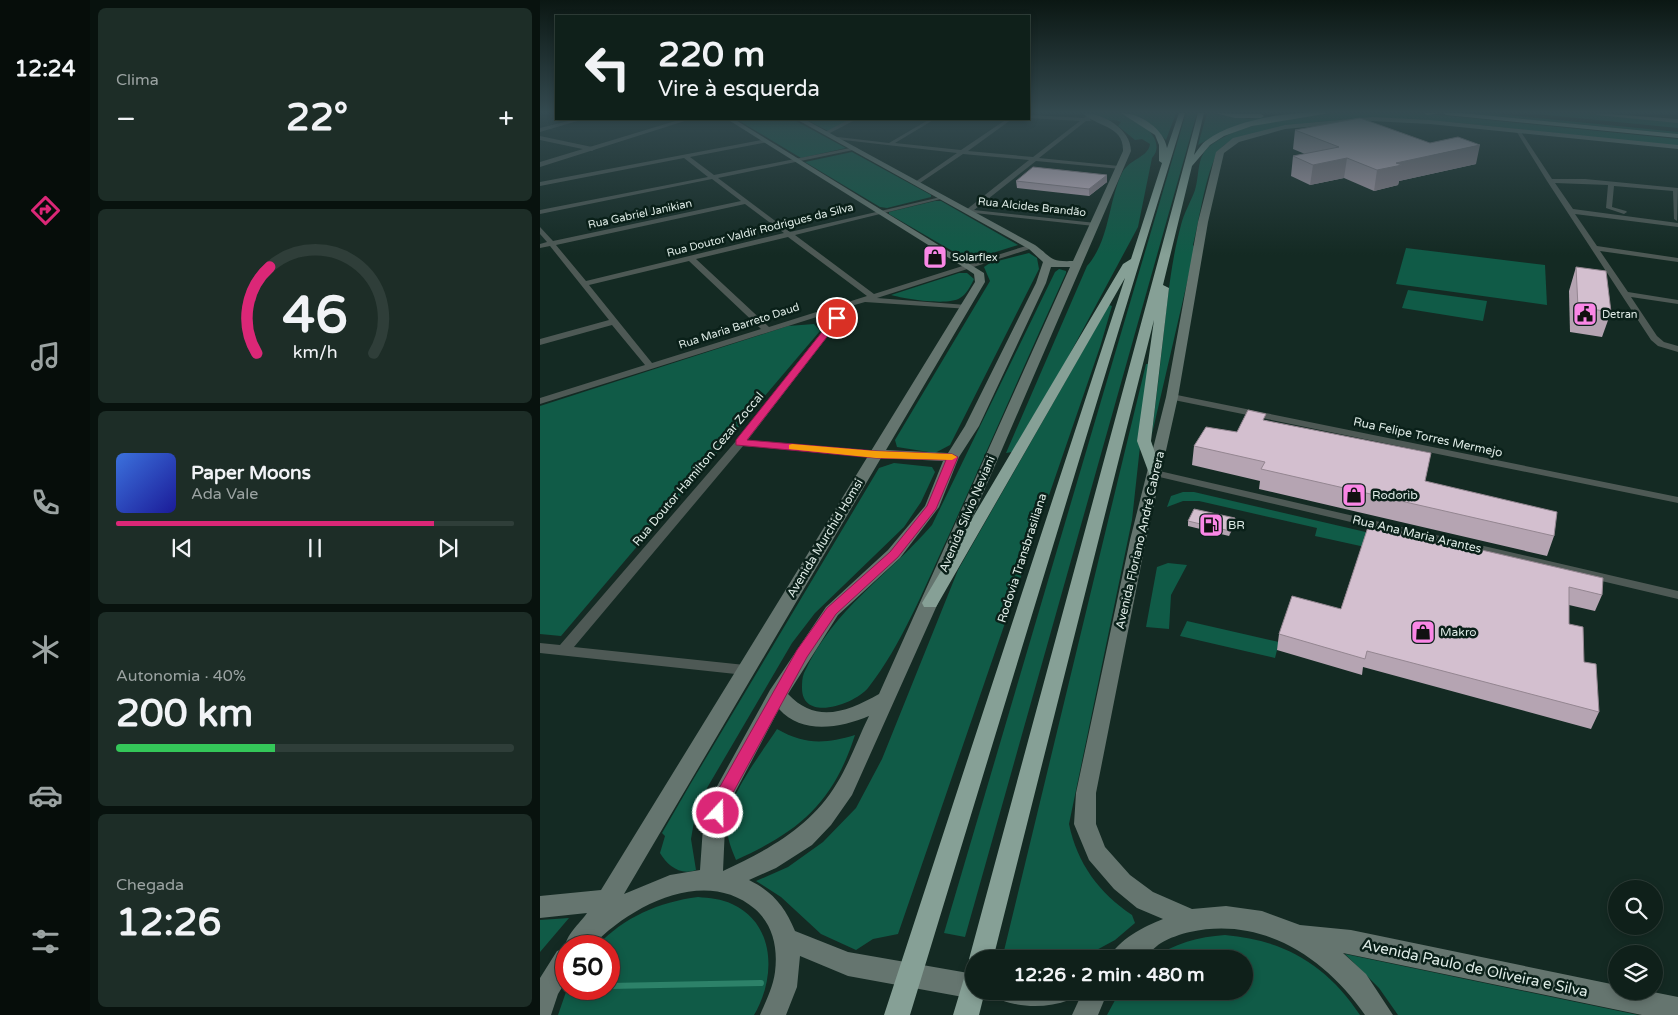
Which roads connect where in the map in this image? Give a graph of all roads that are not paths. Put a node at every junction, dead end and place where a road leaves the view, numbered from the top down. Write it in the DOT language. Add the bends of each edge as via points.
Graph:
graph roads {
  1 [pos="555,160"];
  2 [pos="668,160"];
  3 [pos="691,160"];
  4 [pos="797,160"];
  5 [pos="799,160"];
  6 [pos="876,160"];
  7 [pos="951,160"];
  8 [pos="1034,160"];
  9 [pos="1049,160"];
  10 [pos="1122,160"];
  11 [pos="1163,160"];
  12 [pos="1166,160"];
  13 [pos="1189,160"];
  14 [pos="1193,160"];
  15 [pos="1217,160"];
  16 [pos="1537,160"];
  17 [pos="1165,164"];
  18 [pos="540,165"];
  19 [pos="1187,167"];
  20 [pos="1119,168"];
  21 [pos="715,178"];
  22 [pos="1550,181"];
  23 [pos="917,183"];
  24 [pos="540,184"];
  25 [pos="1611,184"];
  26 [pos="1677,190"];
  27 [pos="943,197"];
  28 [pos="745,202"];
  29 [pos="968,211"];
  30 [pos="1570,211"];
  31 [pos="540,212"];
  32 [pos="881,212"];
  33 [pos="1678,221"];
  34 [pos="1094,224"];
  35 [pos="540,229"];
  36 [pos="790,235"];
  37 [pos="551,244"];
  38 [pos="540,246"];
  39 [pos="1032,247"];
  40 [pos="1594,248"];
  41 [pos="691,258"];
  42 [pos="1137,259"];
  43 [pos="1678,260"];
  44 [pos="1048,262"];
  45 [pos="1076,264"];
  46 [pos="969,266"];
  47 [pos="1160,276"];
  48 [pos="583,284"];
  49 [pos="1625,294"];
  50 [pos="872,296"];
  51 [pos="861,299"];
  52 [pos="1678,302"];
  53 [pos="850,303"];
  54 [pos="966,307"];
  55 [pos="614,322"];
  56 [pos="766,328"];
  57 [pos="540,342"];
  58 [pos="1678,349"];
  59 [pos="650,366"];
  60 [pos="1172,397"];
  61 [pos="540,401"];
  62 [pos="740,443"];
  63 [pos="876,454"];
  64 [pos="952,457"];
  65 [pos="1155,473"];
  66 [pos="1678,500"];
  67 [pos="1678,595"];
  68 [pos="930,603"];
  69 [pos="540,648"];
  70 [pos="564,650"];
  71 [pos="745,670"];
  72 [pos="778,695"];
  73 [pos="887,698"];
  74 [pos="717,881"];
  75 [pos="663,888"];
  76 [pos="608,900"];
  77 [pos="540,907"];
  78 [pos="1191,920"];
  79 [pos="585,935"];
  80 [pos="588,935"];
  81 [pos="1302,936"];
  82 [pos="786,939"];
  83 [pos="983,950"];
  84 [pos="1132,950"];
  85 [pos="555,977"];
  86 [pos="965,984"];
  87 [pos="970,1000"];
  88 [pos="1092,1000"];
  89 [pos="1678,1010"];
  90 [pos="540,1011"];
  91 [pos="773,1015"];
  92 [pos="897,1015"];
  93 [pos="966,1015"];
  94 [pos="1085,1015"];
  95 [pos="1380,1015"];
  1 -- 18 [label="street"];
  2 -- 24 [label="street"];
  3 -- 21 [label="street"];
  4 -- 21 [label="street"];
  5 -- 32 [label="main road"];
  6 -- 23 [label="main road"];
  7 -- 23 [label="street"];
  8 -- 29 [label="street"];
  9 -- 20 [label="street"];
  10 -- 20 [label="main road, Avenida Sílvio Neviani"];
  11 -- 17 [label="highway"];
  12 -- 17 [label="highway, Rodovia Transbrasiliana"];
  13 -- 19 [label="highway"];
  14 -- 19 [label="highway"];
  15 -- 60 [label="main road, Avenida Floriano André Cabrera"];
  16 -- 22 [label="street"];
  17 -- 42 [label="highway, Rodovia Transbrasiliana"];
  19 -- 47 [label="highway"];
  20 -- 34 [label="main road, Avenida Sílvio Neviani"];
  21 -- 28 [label="street"];
  21 -- 31 [label="street"];
  22 -- 25 [label="street"];
  22 -- 30 [label="street"];
  23 -- 27 [label="main road"];
  25 -- 26 [label="street"];
  25 -- 33 [label="street" via="1609,208 1612,210"];
  26 -- 33 [label="street"];
  27 -- 29 [label="main road"];
  27 -- 32 [label="street, Rua Doutor Valdir Rodrigues da Silva"];
  28 -- 36 [label="street"];
  28 -- 37 [label="street, Rua Gabriel Janikian"];
  29 -- 34 [label="street, Rua Alcides Brandão"];
  29 -- 39 [label="main road"];
  30 -- 33 [label="street"];
  30 -- 40 [label="street"];
  32 -- 36 [label="street, Rua Doutor Valdir Rodrigues da Silva"];
  32 -- 46 [label="main road"];
  34 -- 45 [label="main road, Avenida Sílvio Neviani"];
  35 -- 37 [label="street"];
  36 -- 41 [label="street, Rua Doutor Valdir Rodrigues da Silva"];
  36 -- 50 [label="street"];
  37 -- 38 [label="street, Rua Gabriel Janikian"];
  37 -- 48 [label="street"];
  39 -- 44 [label="main road"];
  39 -- 46 [label="street, Rua Maria Barreto Daud"];
  40 -- 43 [label="street"];
  40 -- 49 [label="street"];
  41 -- 48 [label="street, Rua Doutor Valdir Rodrigues da Silva"];
  41 -- 56 [label="street"];
  42 -- 68 [label="highway" via="1128,264"];
  42 -- 92 [label="highway, Rodovia Transbrasiliana"];
  44 -- 45 [label="main road"];
  44 -- 64 [label="main road" via="972,426"];
  45 -- 68 [label="main road, Avenida Sílvio Neviani"];
  46 -- 50 [label="street, Rua Maria Barreto Daud"];
  46 -- 54 [label="main road, Avenida Murchid Homsi" via="979,273 980,282"];
  47 -- 65 [label="highway" via="1164,284 1144,441"];
  47 -- 83 [label="highway"];
  48 -- 55 [label="street"];
  49 -- 52 [label="street"];
  49 -- 58 [label="street" via="1654,338 1661,344"];
  50 -- 51 [label="street, Rua Maria Barreto Daud"];
  51 -- 53 [label="street, Rua Maria Barreto Daud"];
  51 -- 54 [label="street"];
  53 -- 56 [label="street, Rua Maria Barreto Daud"];
  53 -- 62 [label="street, Rua Doutor Hamilton Cezar Zoccal"];
  54 -- 63 [label="main road, Avenida Murchid Homsi"];
  55 -- 57 [label="street"];
  55 -- 59 [label="street"];
  56 -- 59 [label="street, Rua Maria Barreto Daud"];
  59 -- 61 [label="street, Rua Maria Barreto Daud"];
  60 -- 65 [label="main road, Avenida Floriano André Cabrera"];
  60 -- 66 [label="street, Rua Felipe Torres Mermejo"];
  62 -- 63 [label="street"];
  62 -- 70 [label="street, Rua Doutor Hamilton Cezar Zoccal"];
  63 -- 64 [label="main road"];
  63 -- 71 [label="main road, Avenida Murchid Homsi"];
  64 -- 72 [label="main road" via="932,507 894,554 832,611"];
  65 -- 67 [label="street, Rua Ana Maria Arantes"];
  65 -- 78 [label="main road, Avenida Floriano André Cabrera" via="1086,793 1085,824 1097,853 1122,882 1145,900"];
  68 -- 73 [label="main road, Avenida Sílvio Neviani"];
  69 -- 70 [label="street"];
  70 -- 71 [label="street"];
  71 -- 76 [label="main road, Avenida Murchid Homsi"];
  72 -- 73 [label="main road" via="794,712 815,719 839,719"];
  72 -- 74 [label="main road" via="721,799 714,827"];
  73 -- 74 [label="main road, Avenida Sílvio Neviani" via="845,789 823,818 804,838 780,853"];
  74 -- 75 [label="main road" via="688,882"];
  74 -- 82 [label="main road" via="738,885 764,900 782,924"];
  75 -- 76 [label="main road"];
  75 -- 80 [label="main road" via="617,910"];
  76 -- 77 [label="main road"];
  76 -- 79 [label="main road, Avenida Murchid Homsi"];
  78 -- 81 [label="main road" via="1235,917 1258,920"];
  78 -- 84 [label="main road" via="1149,936"];
  81 -- 89 [label="main road, Avenida Paulo de Oliveira e Silva" via="1351,942"];
  81 -- 95 [label="main road" via="1342,965 1359,983"];
  82 -- 86 [label="main road" via="848,964"];
  82 -- 91 [label="main road" via="787,976"];
  85 -- 90 [label="main road"];
  87 -- 93 [label="highway"];
  88 -- 94 [label="main road"];
}
